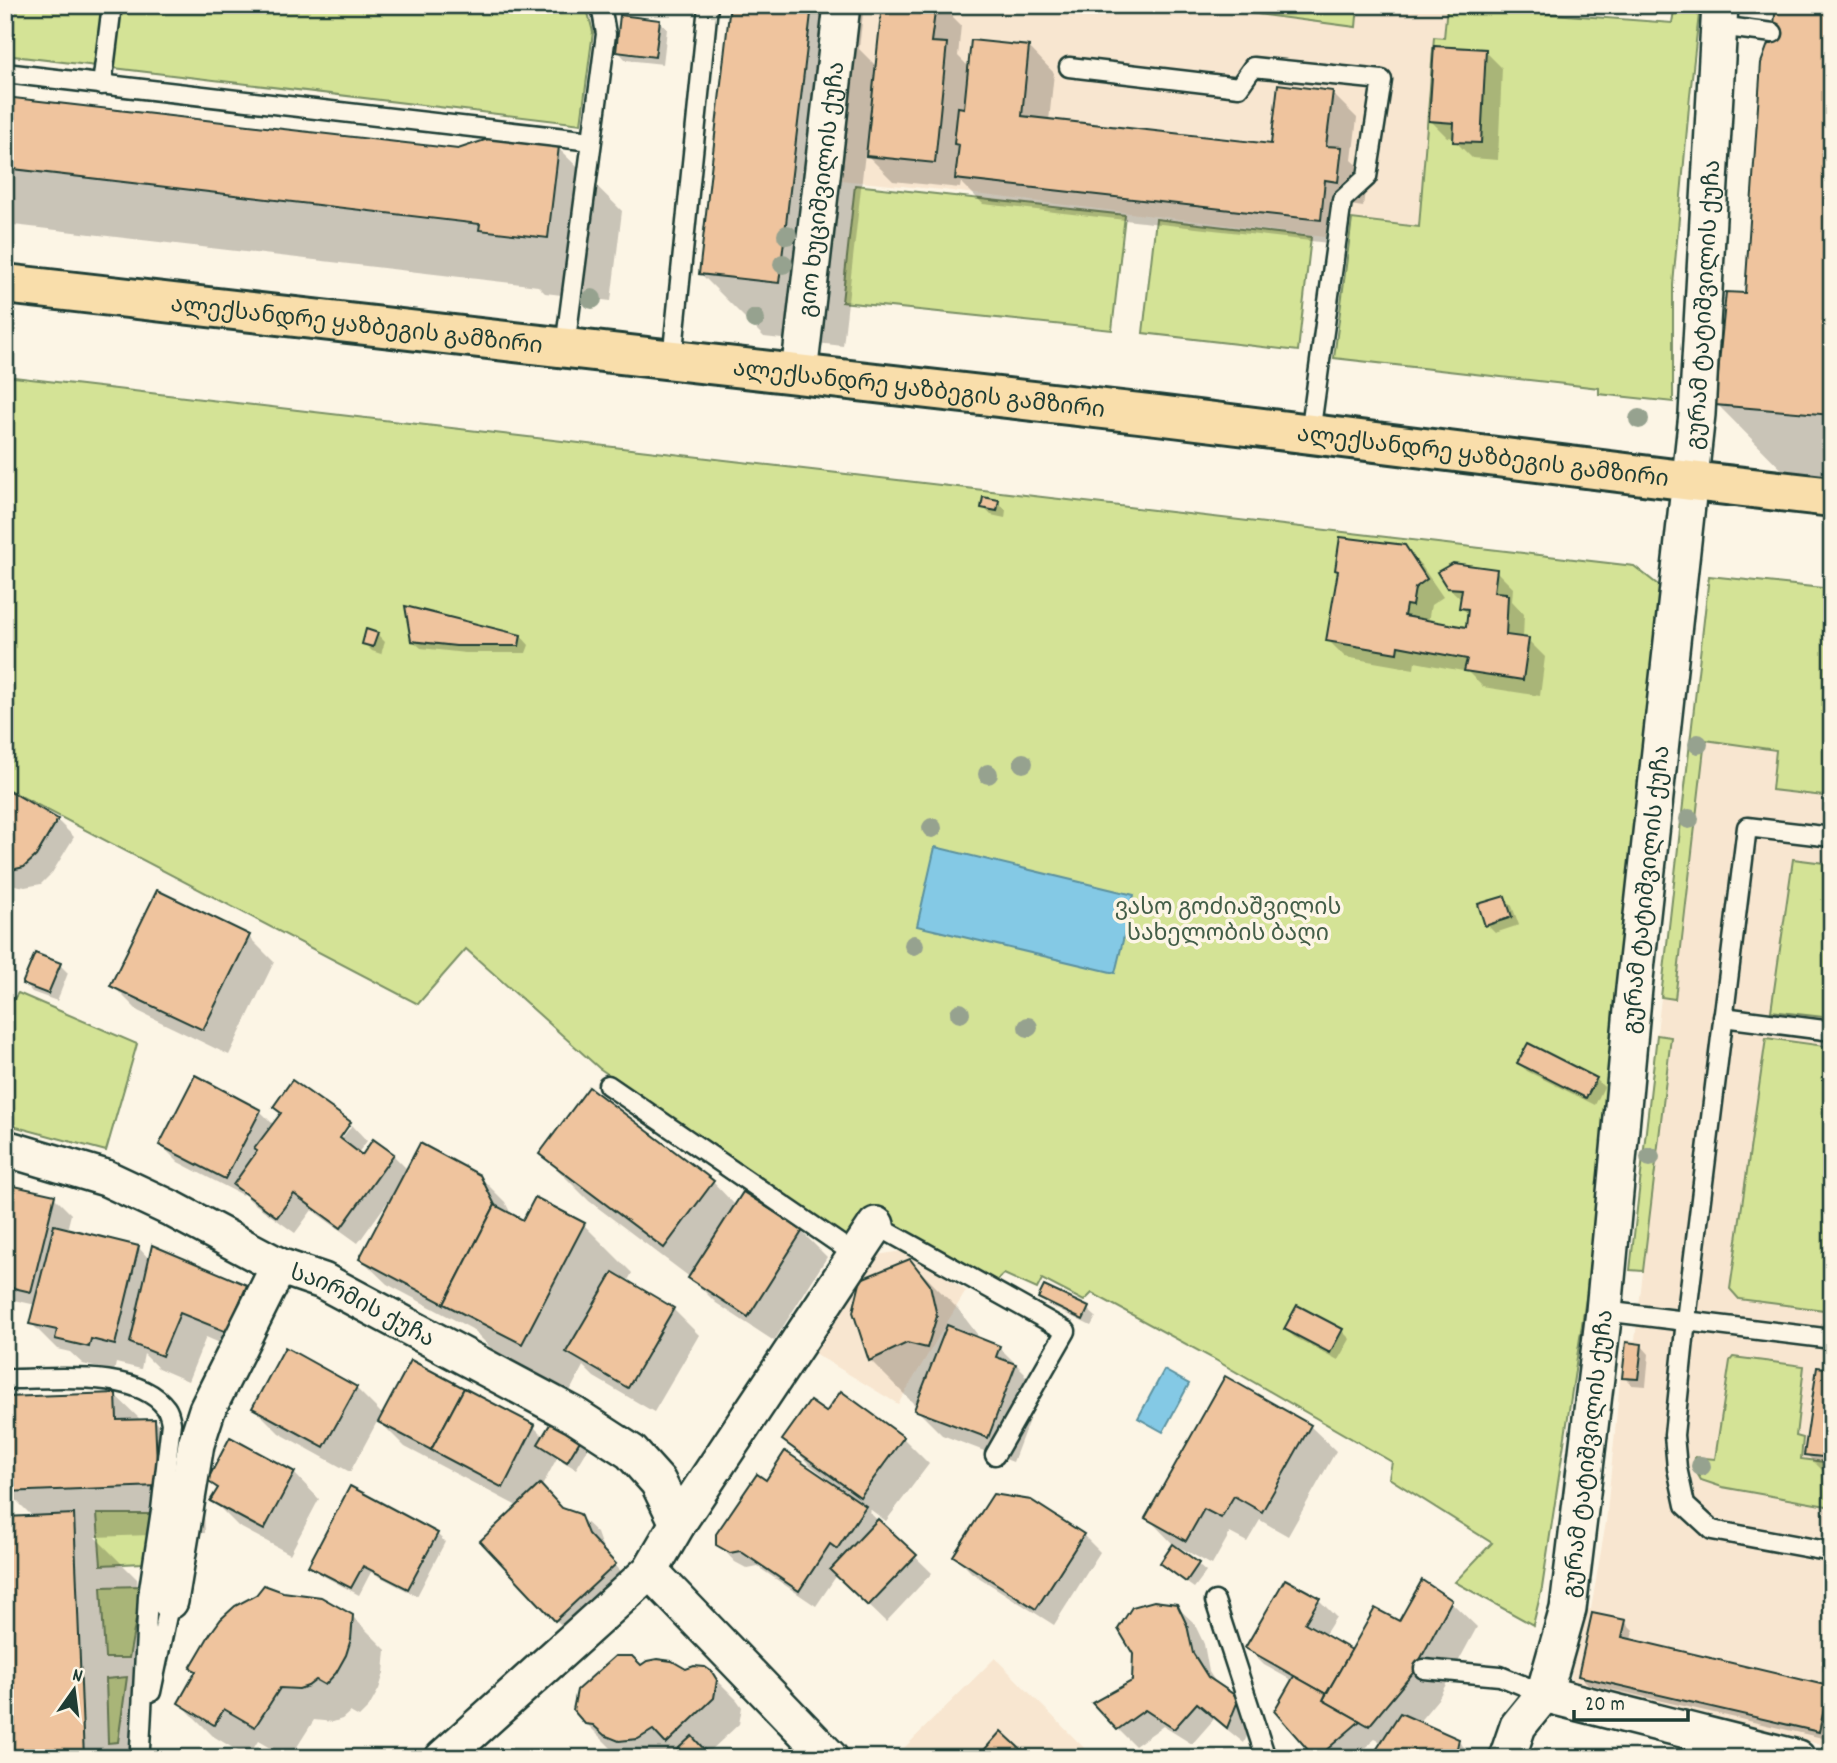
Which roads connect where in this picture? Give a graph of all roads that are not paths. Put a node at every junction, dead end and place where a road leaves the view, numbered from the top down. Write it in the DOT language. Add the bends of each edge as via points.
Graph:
graph roads {
  1 [pos="112,5"];
  2 [pos="601,5"];
  3 [pos="842,5"];
  4 [pos="708,6"];
  5 [pos="1719,16"];
  6 [pos="1773,33"];
  7 [pos="1069,66"];
  8 [pos="5,73"];
  9 [pos="102,85"];
  10 [pos="591,141"];
  11 [pos="5,284"];
  12 [pos="565,347"];
  13 [pos="671,360"];
  14 [pos="799,374"];
  15 [pos="1310,434"];
  16 [pos="1690,481"];
  17 [pos="1832,497"];
  18 [pos="1832,837"];
  19 [pos="1723,1017"];
  20 [pos="1832,1031"];
  21 [pos="608,1085"];
  22 [pos="5,1148"];
  23 [pos="876,1225"];
  24 [pos="857,1256"];
  25 [pos="279,1266"];
  26 [pos="1604,1311"];
  27 [pos="1686,1320"];
  28 [pos="1832,1339"];
  29 [pos="5,1381"];
  30 [pos="995,1455"];
  31 [pos="678,1523"];
  32 [pos="1832,1552"];
  33 [pos="650,1571"];
  34 [pos="170,1601"];
  35 [pos="1215,1601"];
  36 [pos="1424,1669"];
  37 [pos="1544,1694"];
  38 [pos="139,1753"];
  39 [pos="443,1758"];
  40 [pos="830,1758"];
  41 [pos="1266,1758"];
  42 [pos="1507,1758"];
  43 [pos="1797,1758"];
  1 -- 9 [label="lane"];
  2 -- 10 [label="lane" via="606,34"];
  3 -- 14 [label="street, გიო ხუციშვილის ქუჩა"];
  4 -- 13 [label="lane"];
  5 -- 6 [label="lane"];
  5 -- 16 [label="street, გურამ ტატიშვილის ქუჩა" via="1698,414"];
  7 -- 15 [label="lane" via="1239,87 1253,66 1382,80 1367,177 1342,200"];
  8 -- 9 [label="lane"];
  9 -- 10 [label="lane"];
  10 -- 12 [label="lane"];
  11 -- 12 [label="main road, ალექსანდრე ყაზბეგის გამზირი"];
  12 -- 13 [label="main road, ალექსანდრე ყაზბეგის გამზირი"];
  13 -- 14 [label="main road, ალექსანდრე ყაზბეგის გამზირი"];
  14 -- 15 [label="main road, ალექსანდრე ყაზბეგის გამზირი"];
  15 -- 16 [label="main road, ალექსანდრე ყაზბეგის გამზირი"];
  16 -- 17 [label="main road, ალექსანდრე ყაზბეგის გამზირი"];
  16 -- 26 [label="street, გურამ ტატიშვილის ქუჩა"];
  18 -- 19 [label="lane" via="1747,827"];
  19 -- 20 [label="lane"];
  19 -- 27 [label="lane"];
  21 -- 24 [label="lane"];
  22 -- 25 [label="street, საირმის ქუჩა" via="106,1178"];
  23 -- 24 [label="street"];
  23 -- 30 [label="lane" via="1066,1331"];
  24 -- 31 [label="street"];
  25 -- 31 [label="street, საირმის ქუჩა" via="323,1280 585,1422 631,1452 658,1482"];
  25 -- 34 [label="street" via="206,1409 195,1444"];
  26 -- 27 [label="lane"];
  26 -- 37 [label="street, გურამ ტატიშვილის ქუჩა" via="1568,1609"];
  27 -- 28 [label="lane"];
  27 -- 32 [label="lane" via="1674,1435 1685,1505 1712,1530"];
  29 -- 38 [label="lane" via="100,1378 130,1384 168,1410 171,1423 148,1596"];
  31 -- 33 [label="street"];
  33 -- 39 [label="street"];
  33 -- 40 [label="street"];
  34 -- 38 [label="lane"];
  35 -- 41 [label="lane"];
  36 -- 37 [label="lane" via="1500,1676"];
  37 -- 42 [label="street, გურამ ტატიშვილის ქუჩა" via="1518,1726"];
  37 -- 43 [label="street"];
}
